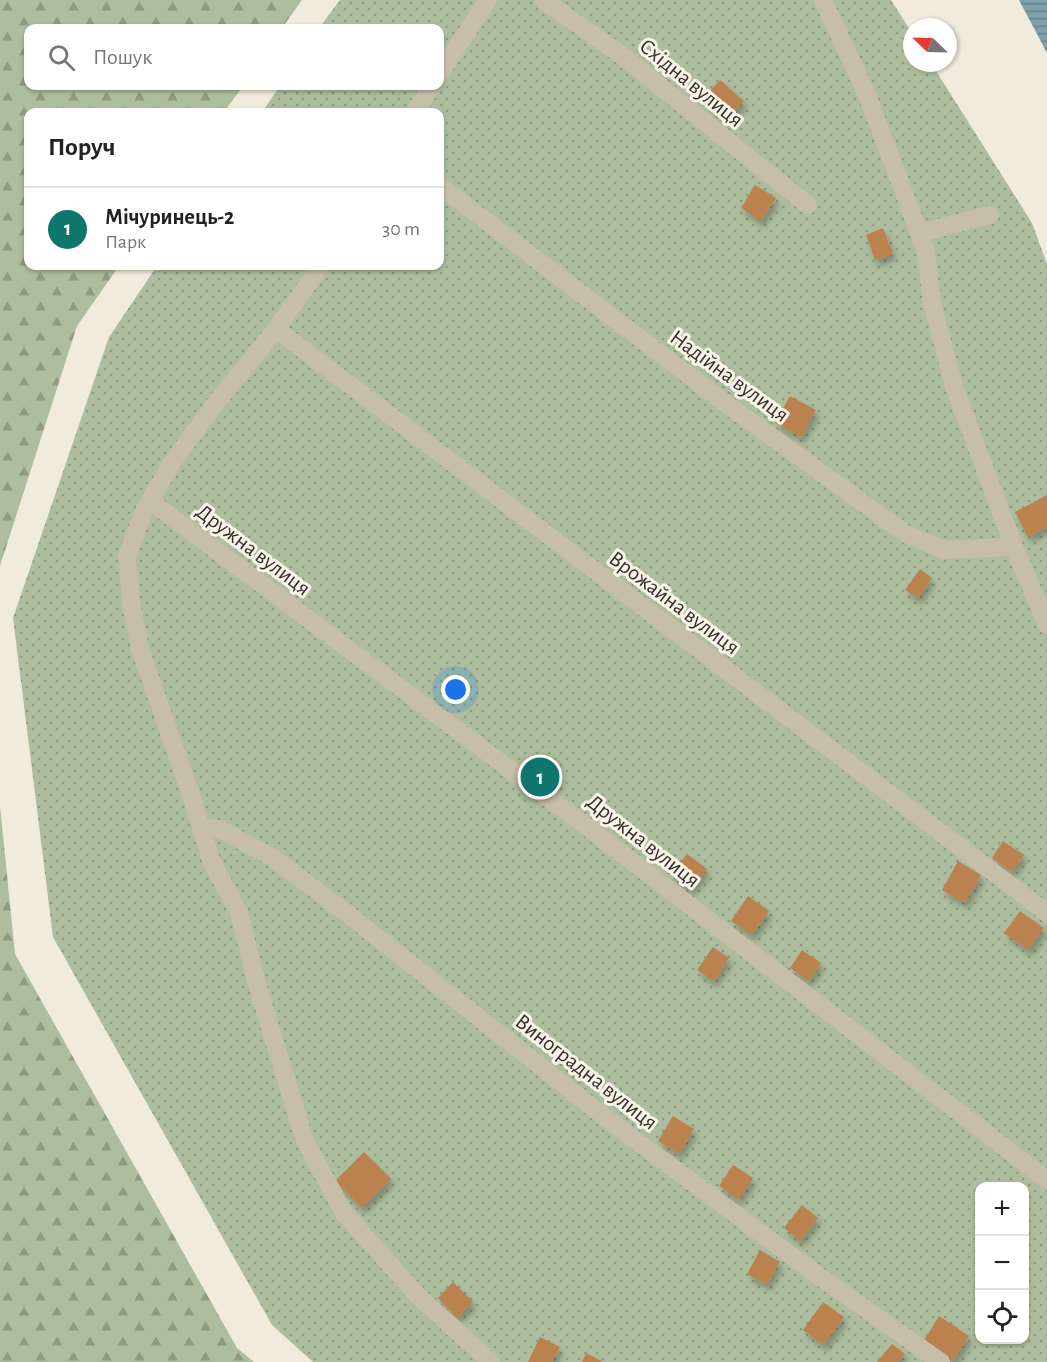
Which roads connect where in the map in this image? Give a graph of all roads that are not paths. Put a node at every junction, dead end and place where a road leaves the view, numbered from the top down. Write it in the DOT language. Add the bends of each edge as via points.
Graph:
graph roads {
  1 [pos="488,0"];
  2 [pos="543,0"];
  3 [pos="823,0"];
  4 [pos="444,67"];
  5 [pos="429,90"];
  6 [pos="418,108"];
  7 [pos="444,189"];
  8 [pos="808,205"];
  9 [pos="990,215"];
  10 [pos="920,233"];
  11 [pos="318,270"];
  12 [pos="276,329"];
  13 [pos="150,501"];
  14 [pos="1012,542"];
  15 [pos="1047,626"];
  16 [pos="201,827"];
  17 [pos="1047,913"];
  18 [pos="1047,1180"];
  19 [pos="472,1354"];
  20 [pos="491,1362"];
  21 [pos="941,1362"];
  1 -- 4 [label="lane"];
  2 -- 8 [label="lane, Східна вулиця" via="616,51"];
  3 -- 10 [label="lane" via="867,95"];
  5 -- 6 [label="lane"];
  7 -- 14 [label="lane, Надійна вулиця" via="725,403 906,534 945,550 1006,547"];
  9 -- 10 [label="lane"];
  10 -- 14 [label="lane" via="932,303 954,386"];
  11 -- 12 [label="lane"];
  12 -- 13 [label="lane" via="173,461"];
  12 -- 17 [label="lane, Врожайна вулиця"];
  13 -- 16 [label="lane" via="128,556 131,603 140,649"];
  13 -- 18 [label="lane, Дружна вулиця" via="581,822"];
  14 -- 15 [label="lane"];
  16 -- 19 [label="lane" via="211,860 239,913 305,1141 344,1213"];
  16 -- 21 [label="lane, Виноградна вулиця" via="221,830 272,857 607,1119"];
  19 -- 20 [label="lane"];
}
